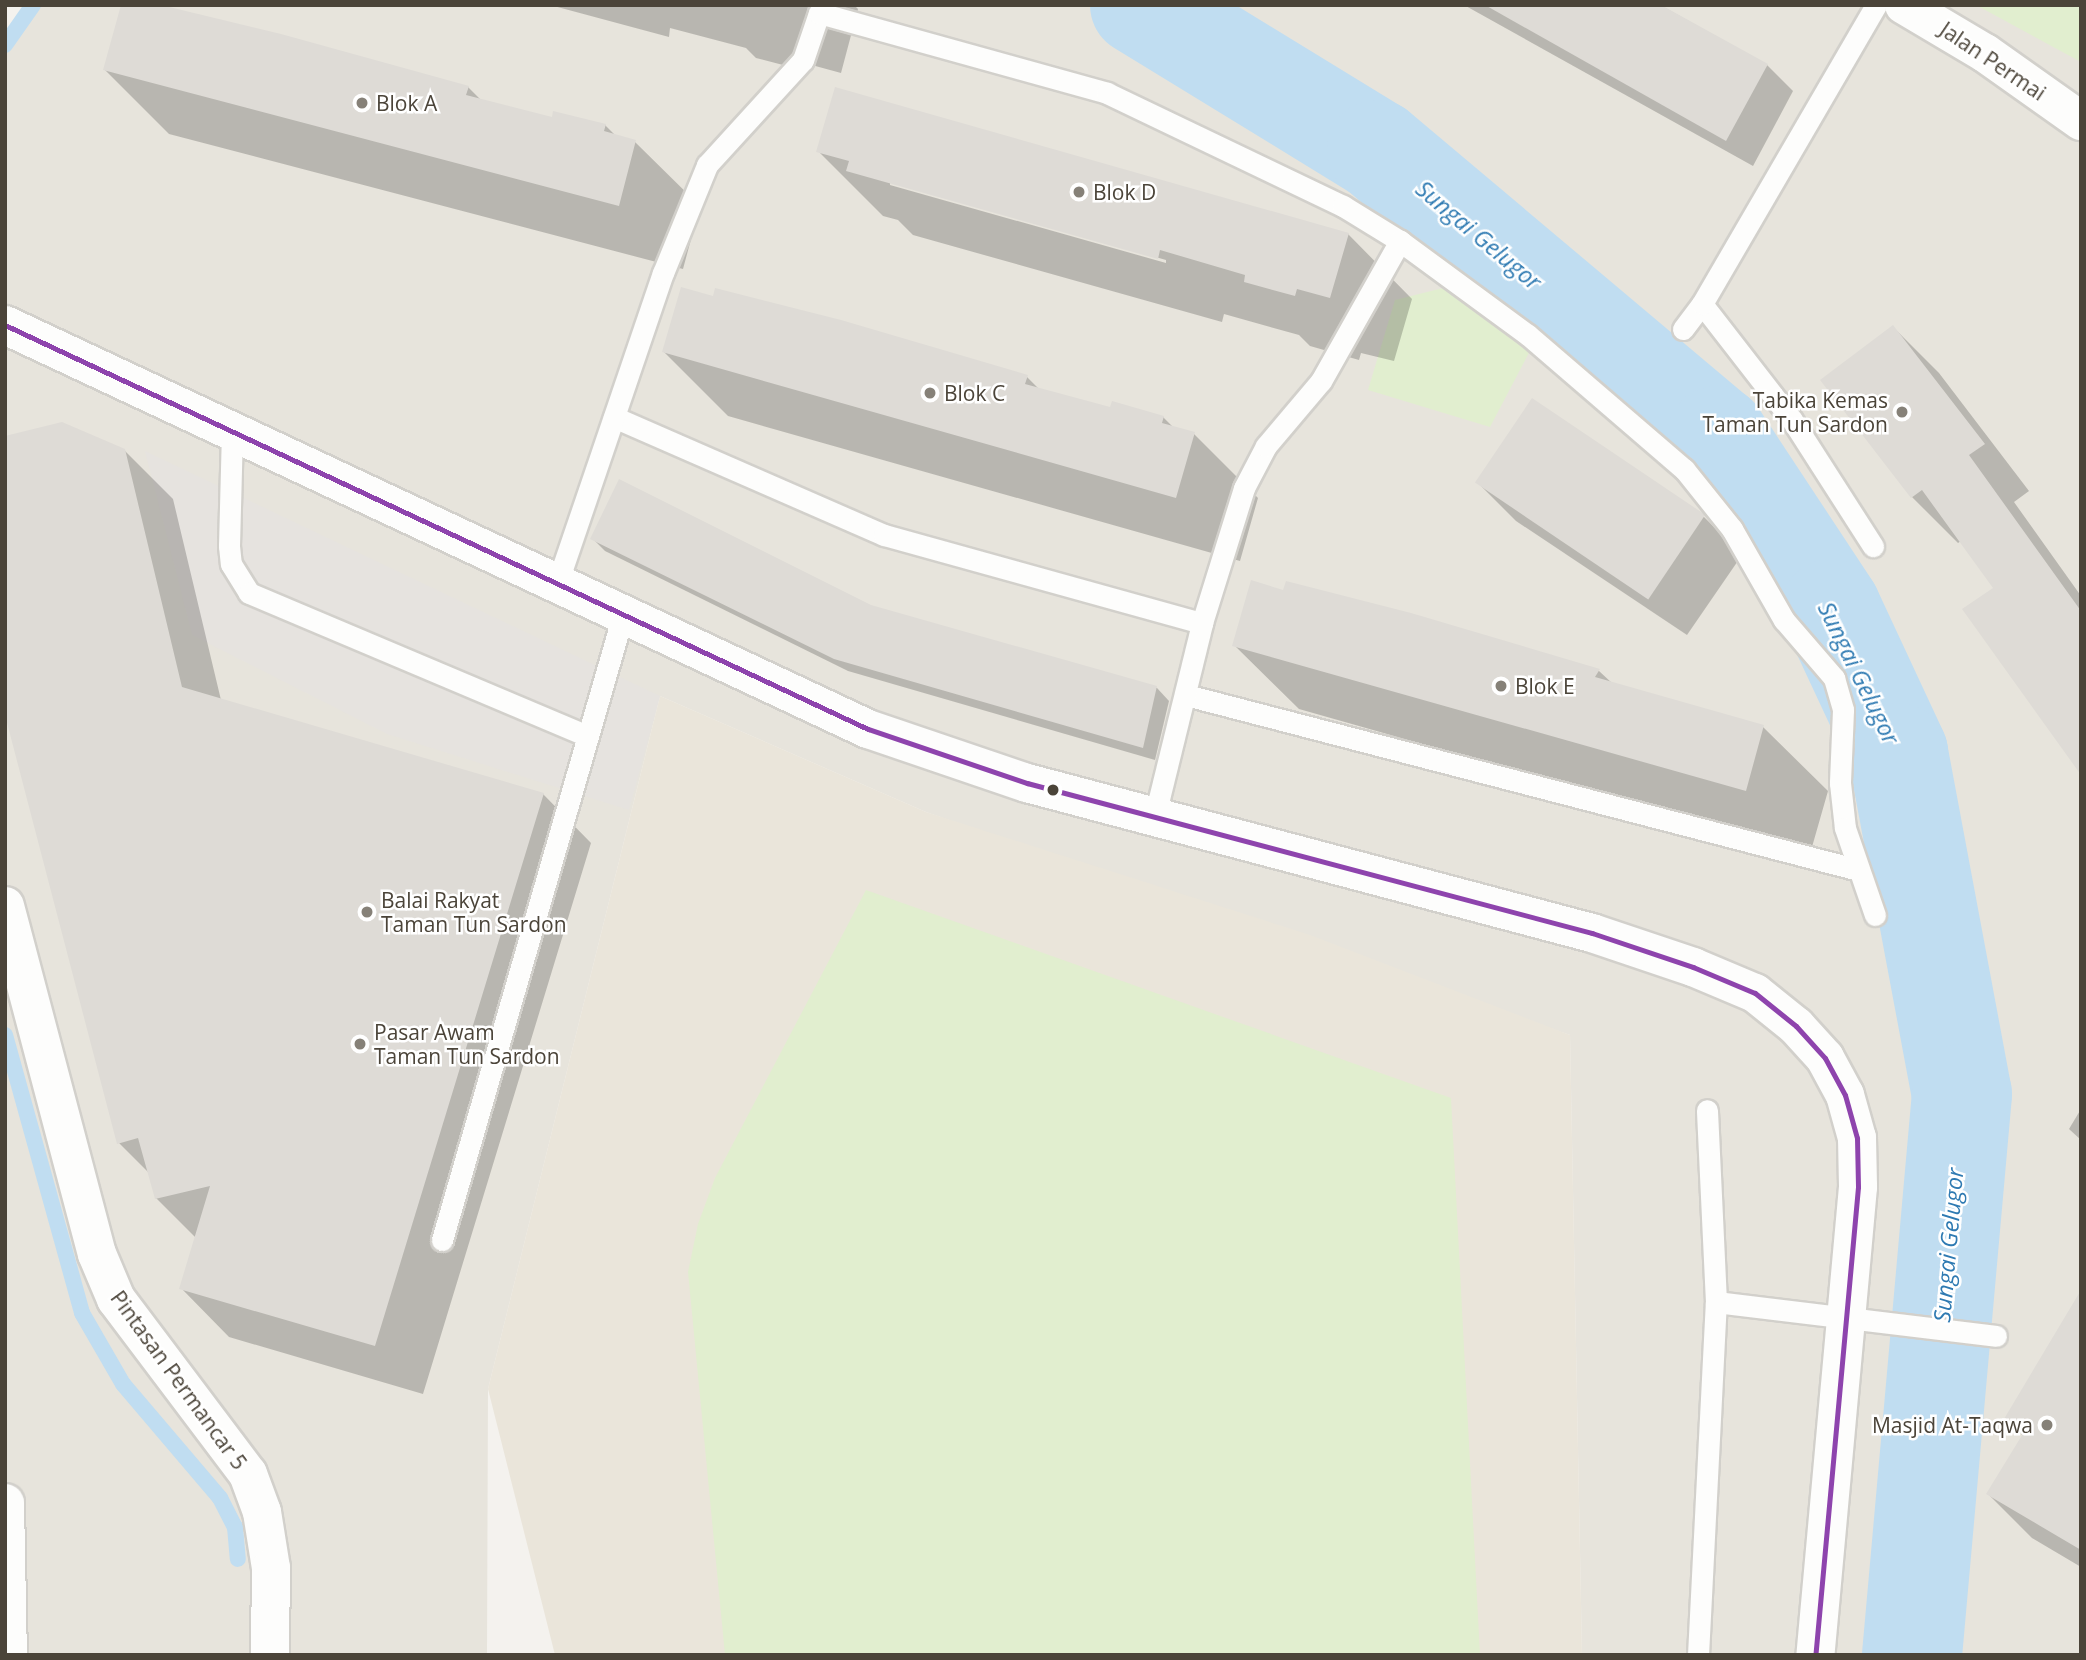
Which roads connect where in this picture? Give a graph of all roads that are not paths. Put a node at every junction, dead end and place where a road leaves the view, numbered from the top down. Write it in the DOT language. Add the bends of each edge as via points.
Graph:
graph roads {
  1 [pos="1877,5"];
  2 [pos="1904,5"];
  3 [pos="819,9"];
  4 [pos="2081,121"];
  5 [pos="1400,241"];
  6 [pos="1702,304"];
  7 [pos="5,325"];
  8 [pos="1683,329"];
  9 [pos="614,417"];
  10 [pos="232,431"];
  11 [pos="1873,546"];
  12 [pos="558,581"];
  13 [pos="623,615"];
  14 [pos="1202,623"];
  15 [pos="1186,695"];
  16 [pos="587,736"];
  17 [pos="1154,819"];
  18 [pos="1859,870"];
  19 [pos="5,906"];
  20 [pos="1875,915"];
  21 [pos="1707,1110"];
  22 [pos="442,1240"];
  23 [pos="1716,1302"];
  24 [pos="1846,1317"];
  25 [pos="1996,1336"];
  26 [pos="5,1503"];
  27 [pos="8,1655"];
  28 [pos="270,1655"];
  29 [pos="1698,1655"];
  30 [pos="1815,1655"];
  1 -- 6 [label="lane"];
  2 -- 4 [label="street, Jalan Permai" via="1985,53"];
  3 -- 5 [label="lane" via="1107,93 1343,206"];
  3 -- 9 [label="lane" via="803,60 707,165 663,273"];
  5 -- 14 [label="lane" via="1321,382 1266,446 1232,521"];
  5 -- 18 [label="lane" via="1528,335 1656,444 1684,469 1732,529 1784,620 1834,678 1843,710 1840,783 1845,828"];
  6 -- 8 [label="lane"];
  6 -- 11 [label="lane" via="1792,420"];
  7 -- 10 [label="street"];
  9 -- 12 [label="lane"];
  9 -- 14 [label="lane" via="884,535"];
  10 -- 12 [label="street"];
  10 -- 16 [label="lane" via="229,546 231,564 249,593"];
  12 -- 13 [label="street"];
  13 -- 16 [label="lane"];
  13 -- 17 [label="street" via="868,729 1027,783"];
  14 -- 15 [label="lane"];
  15 -- 17 [label="lane"];
  15 -- 18 [label="lane"];
  16 -- 22 [label="lane"];
  17 -- 24 [label="street" via="1592,933 1755,993 1796,1026 1825,1058 1845,1095 1857,1138 1858,1188"];
  18 -- 20 [label="lane"];
  19 -- 28 [label="street, Pintasan Permancar 5" via="106,1276 116,1299 248,1474 262,1512 271,1568"];
  21 -- 23 [label="lane"];
  23 -- 24 [label="lane"];
  23 -- 29 [label="lane"];
  24 -- 25 [label="lane"];
  24 -- 30 [label="street"];
  26 -- 27 [label="street"];
}
